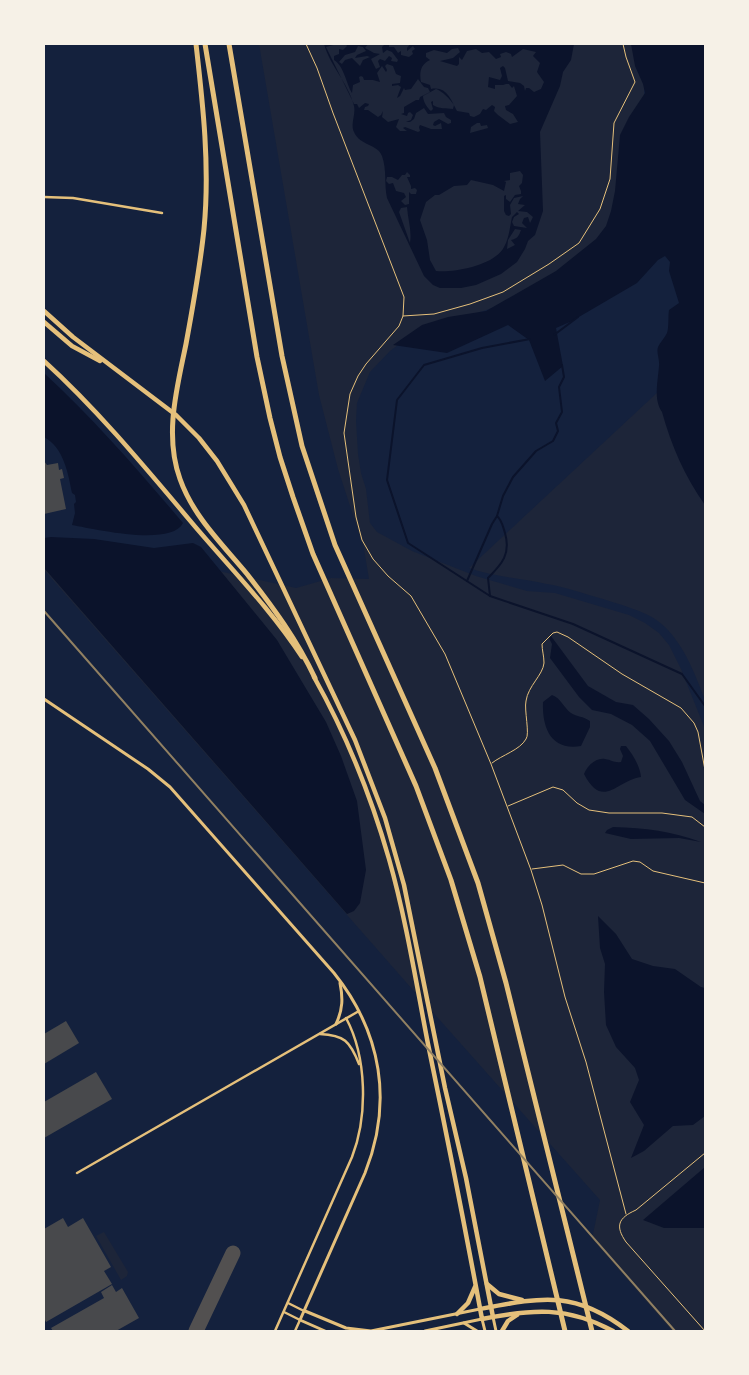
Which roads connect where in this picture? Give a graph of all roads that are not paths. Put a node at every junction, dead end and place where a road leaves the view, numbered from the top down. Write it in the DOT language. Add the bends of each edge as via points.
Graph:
graph roads {
  1 [pos="196,44"];
  2 [pos="205,44"];
  3 [pos="229,44"];
  4 [pos="44,197"];
  5 [pos="162,213"];
  6 [pos="44,311"];
  7 [pos="44,322"];
  8 [pos="44,361"];
  9 [pos="112,366"];
  10 [pos="315,678"];
  11 [pos="44,699"];
  12 [pos="48,703"];
  13 [pos="44,706"];
  14 [pos="340,980"];
  15 [pos="359,1011"];
  16 [pos="346,1018"];
  17 [pos="336,1024"];
  18 [pos="318,1034"];
  19 [pos="360,1067"];
  20 [pos="77,1173"];
  21 [pos="486,1282"];
  22 [pos="476,1283"];
  23 [pos="526,1300"];
  24 [pos="288,1303"];
  25 [pos="491,1307"];
  26 [pos="480,1309"];
  27 [pos="304,1311"];
  28 [pos="284,1312"];
  29 [pos="528,1312"];
  30 [pos="457,1314"];
  31 [pos="493,1317"];
  32 [pos="482,1319"];
  33 [pos="300,1320"];
  34 [pos="463,1323"];
  35 [pos="384,1330"];
  36 [pos="275,1331"];
  37 [pos="295,1331"];
  38 [pos="325,1331"];
  39 [pos="425,1331"];
  40 [pos="477,1331"];
  41 [pos="485,1331"];
  42 [pos="496,1331"];
  43 [pos="502,1331"];
  44 [pos="564,1331"];
  45 [pos="593,1331"];
  46 [pos="613,1331"];
  47 [pos="628,1331"];
  1 -- 10 [label="highway" via="205,141 206,204 198,272 175,402 172,434 175,459 182,485 199,516 276,612"];
  2 -- 44 [label="highway" via="257,357 286,477 335,605 438,842 457,899 481,984"];
  3 -- 45 [label="highway" via="276,322 292,404 314,486 335,545 440,781 484,903"];
  4 -- 5 [label="street" via="73,198"];
  6 -- 9 [label="main road"];
  7 -- 9 [label="main road" via="72,346"];
  8 -- 10 [label="main road" via="106,423 249,588 287,635"];
  9 -- 21 [label="main road" via="191,430 214,457 239,496 365,764 387,824 404,885"];
  10 -- 22 [label="main road" via="372,804 394,877"];
  11 -- 12 [label="street"];
  12 -- 13 [label="street"];
  12 -- 14 [label="street" via="170,787"];
  14 -- 15 [label="street"];
  14 -- 17 [label="street" via="343,1002"];
  15 -- 16 [label="street"];
  15 -- 27 [label="street" via="372,1043 379,1074 378,1133 365,1173"];
  16 -- 17 [label="street"];
  16 -- 19 [label="street" via="357,1045"];
  17 -- 18 [label="street"];
  18 -- 19 [label="street" via="336,1035 346,1040"];
  18 -- 20 [label="street"];
  19 -- 24 [label="street" via="363,1107 357,1142"];
  21 -- 23 [label="main road" via="499,1294"];
  21 -- 25 [label="main road"];
  22 -- 26 [label="main road"];
  22 -- 30 [label="main road" via="470,1300"];
  23 -- 25 [label="main road"];
  23 -- 47 [label="main road" via="576,1303 600,1312"];
  24 -- 27 [label="street"];
  24 -- 28 [label="street"];
  25 -- 26 [label="main road"];
  25 -- 31 [label="main road"];
  26 -- 30 [label="street"];
  26 -- 32 [label="main road"];
  27 -- 33 [label="street"];
  27 -- 35 [label="street" via="346,1328"];
  28 -- 33 [label="street"];
  28 -- 36 [label="street"];
  29 -- 31 [label="main road"];
  29 -- 43 [label="main road" via="511,1318"];
  29 -- 46 [label="main road" via="576,1315"];
  30 -- 35 [label="street"];
  31 -- 32 [label="main road"];
  31 -- 42 [label="street"];
  32 -- 34 [label="street"];
  32 -- 41 [label="street"];
  33 -- 37 [label="street"];
  33 -- 38 [label="street"];
  34 -- 39 [label="street"];
  34 -- 40 [label="street"];
}
